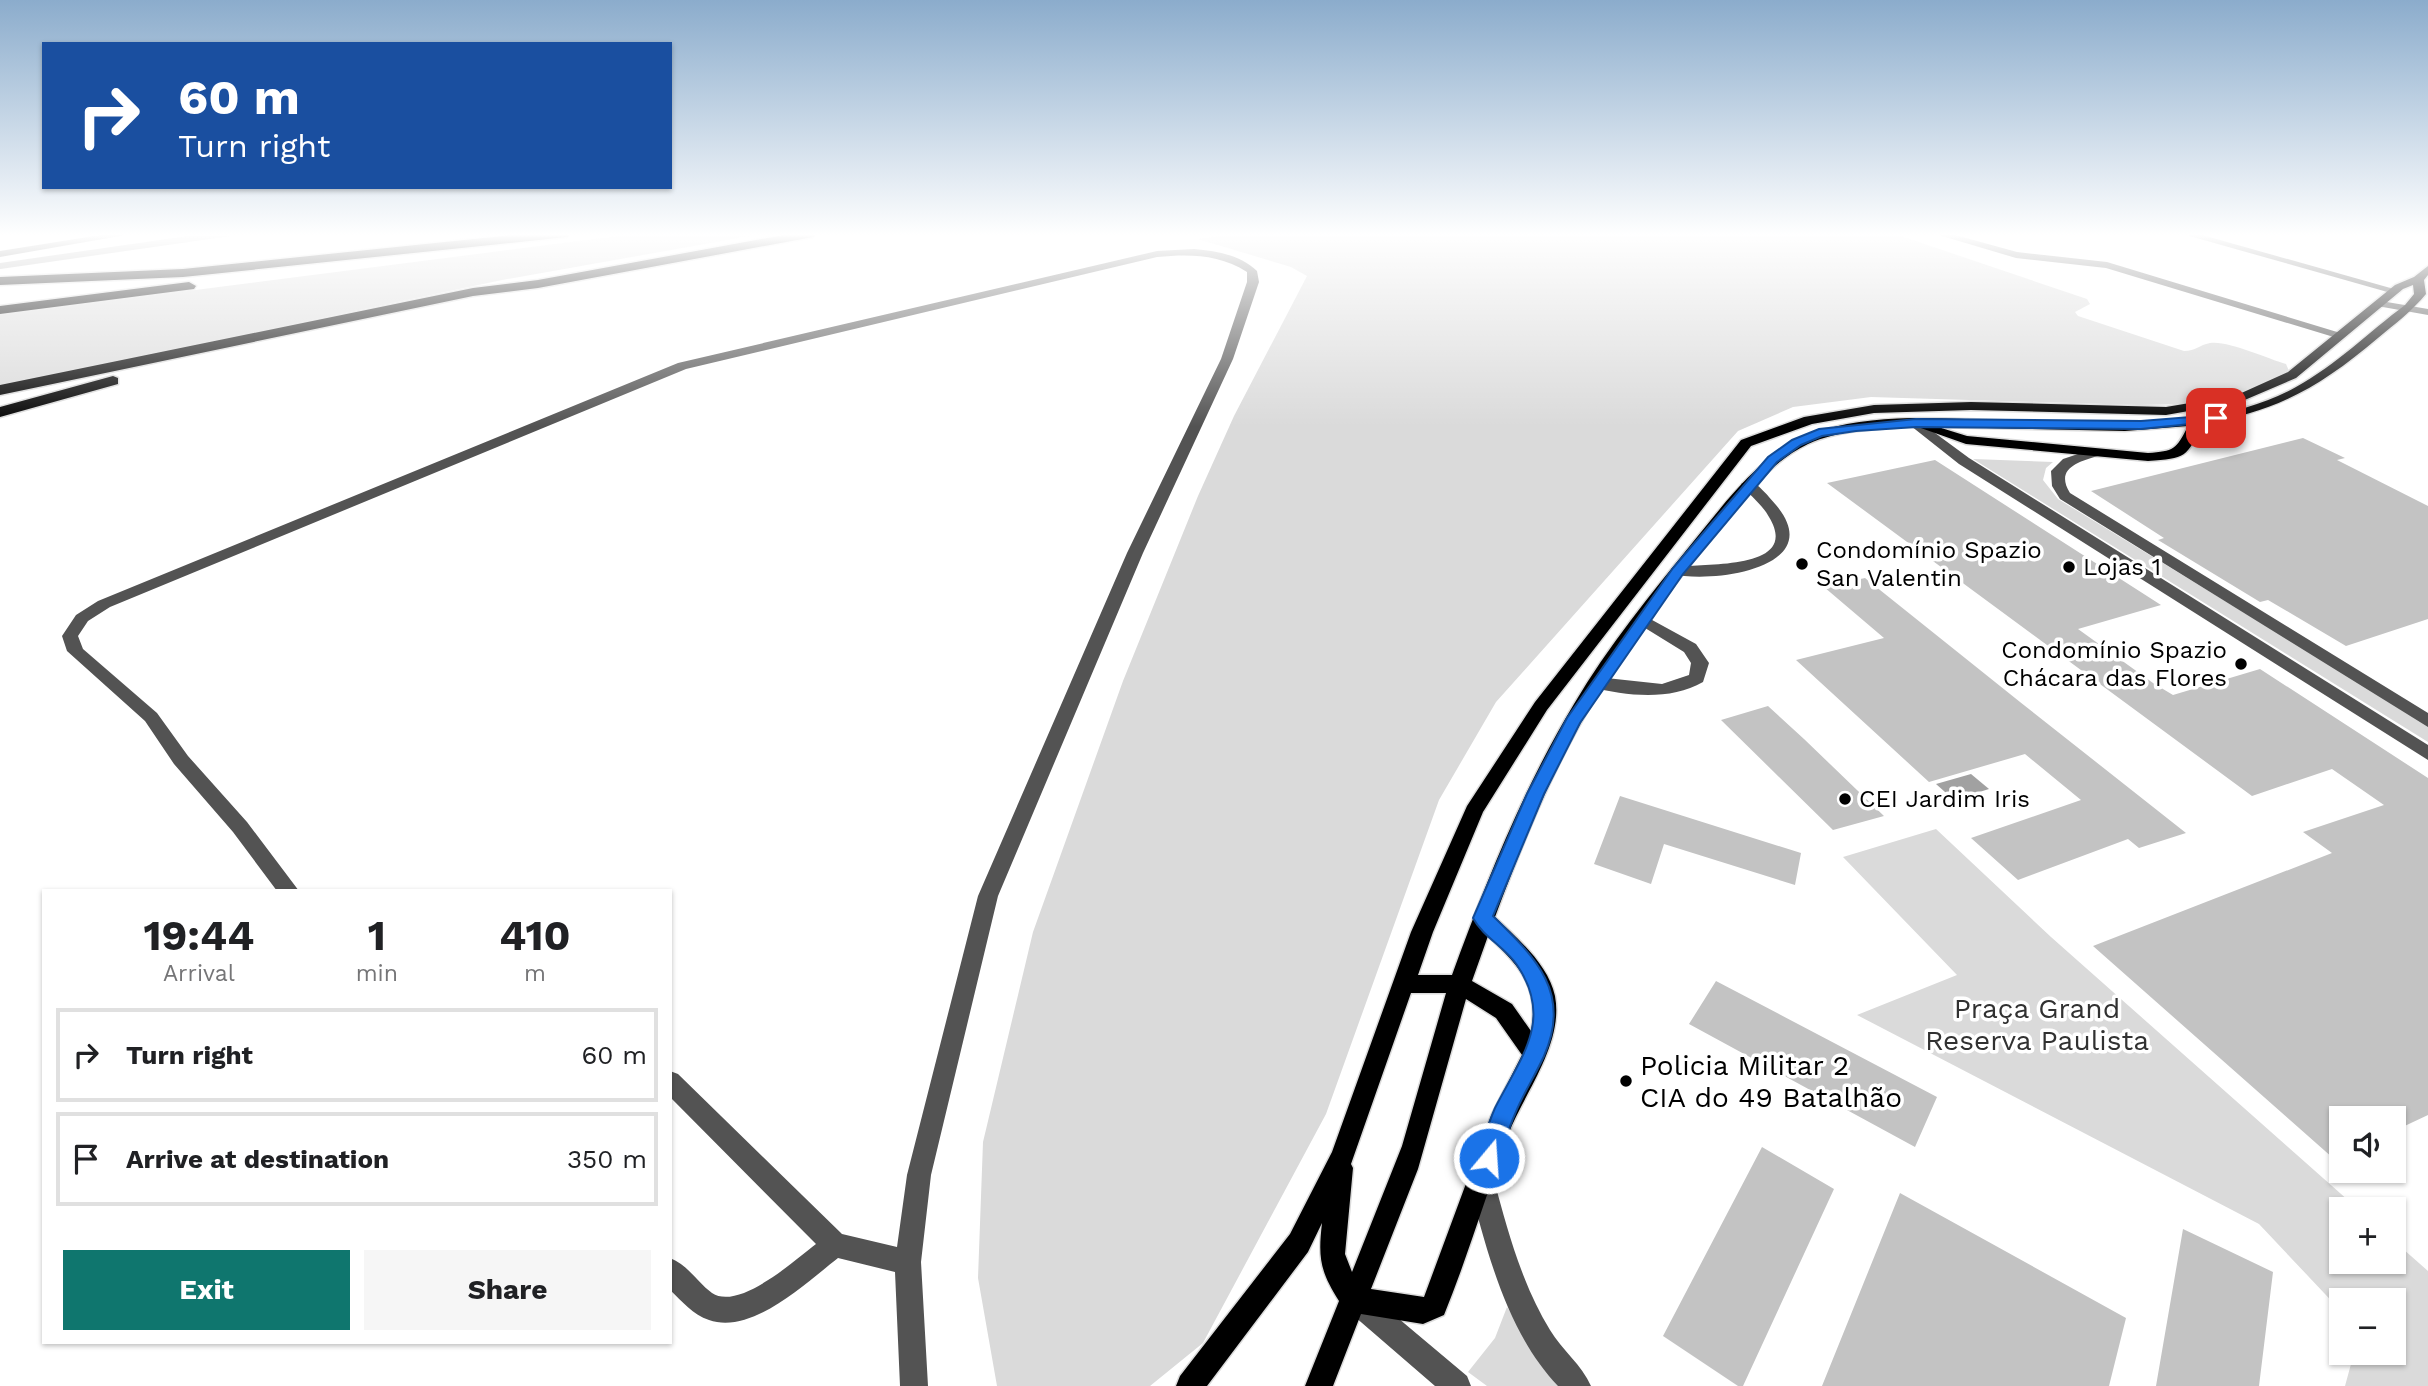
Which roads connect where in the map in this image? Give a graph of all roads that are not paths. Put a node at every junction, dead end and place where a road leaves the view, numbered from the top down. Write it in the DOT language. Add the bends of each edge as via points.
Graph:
graph roads {
  1 [pos="94,298"];
  2 [pos="446,298"];
  3 [pos="477,298"];
  4 [pos="972,298"];
  5 [pos="1247,298"];
  6 [pos="2217,298"];
  7 [pos="2387,298"];
  8 [pos="2389,298"];
  9 [pos="2417,298"];
  10 [pos="2409,307"];
  11 [pos="0,310"];
  12 [pos="2428,312"];
  13 [pos="2341,335"];
  14 [pos="0,390"];
  15 [pos="2126,411"];
  16 [pos="0,412"];
  17 [pos="1916,415"];
  18 [pos="2197,420"];
  19 [pos="2141,425"];
  20 [pos="2093,453"];
  21 [pos="2119,455"];
  22 [pos="1748,484"];
  23 [pos="1678,571"];
  24 [pos="1643,620"];
  25 [pos="1598,683"];
  26 [pos="2428,721"];
  27 [pos="2428,754"];
  28 [pos="287,889"];
  29 [pos="1483,918"];
  30 [pos="1406,984"];
  31 [pos="1460,984"];
  32 [pos="1534,1054"];
  33 [pos="672,1083"];
  34 [pos="1342,1155"];
  35 [pos="1481,1180"];
  36 [pos="835,1245"];
  37 [pos="908,1262"];
  38 [pos="672,1273"];
  39 [pos="1354,1298"];
  40 [pos="914,1386"];
  41 [pos="1190,1386"];
  42 [pos="1319,1386"];
  43 [pos="1457,1386"];
  44 [pos="1577,1386"];
  1 -- 11 [label="highway"];
  2 -- 14 [label="highway"];
  3 -- 16 [label="highway" via="193,361"];
  4 -- 28 [label="street" via="682,366 104,604 82,618 70,636 75,650 151,717"];
  5 -- 37 [label="street" via="1227,359 1135,553 988,895 919,1175"];
  6 -- 13 [label="street"];
  7 -- 13 [label="main road"];
  8 -- 10 [label="street"];
  9 -- 10 [label="main road"];
  10 -- 12 [label="street"];
  10 -- 18 [label="main road" via="2312,382 2284,398"];
  13 -- 15 [label="main road" via="2292,374 2240,398 2166,411"];
  15 -- 17 [label="main road"];
  15 -- 19 [label="main road"];
  17 -- 19 [label="main road"];
  17 -- 20 [label="main road" via="1945,436"];
  17 -- 22 [label="main road" via="1819,433 1772,460"];
  17 -- 27 [label="street" via="1964,461"];
  17 -- 30 [label="main road" via="1874,409 1809,420 1746,443 1541,706 1474,811 1422,932"];
  18 -- 19 [label="main road"];
  18 -- 21 [label="main road" via="2184,449 2172,455"];
  19 -- 21 [label="main road" via="2144,437 2140,444"];
  20 -- 21 [label="main road"];
  20 -- 26 [label="street" via="2060,467 2057,480 2065,496"];
  22 -- 23 [label="main road"];
  22 -- 23 [label="street" via="1779,519 1782,538 1774,554 1749,566"];
  23 -- 24 [label="main road"];
  24 -- 25 [label="main road"];
  24 -- 25 [label="street" via="1690,648 1700,663 1697,678 1663,690"];
  25 -- 29 [label="main road" via="1536,794"];
  29 -- 31 [label="main road"];
  29 -- 32 [label="main road" via="1523,958 1544,994 1545,1022"];
  30 -- 31 [label="main road"];
  30 -- 34 [label="main road"];
  31 -- 32 [label="main road" via="1504,1011"];
  31 -- 39 [label="main road" via="1407,1166"];
  32 -- 35 [label="main road" via="1503,1114"];
  33 -- 36 [label="street"];
  34 -- 39 [label="main road" via="1332,1254 1335,1272"];
  34 -- 41 [label="main road" via="1298,1243"];
  35 -- 39 [label="main road" via="1434,1306 1423,1311"];
  35 -- 44 [label="street" via="1515,1288 1542,1340"];
  36 -- 37 [label="street"];
  36 -- 38 [label="street" via="752,1305 732,1311 707,1306"];
  37 -- 40 [label="street"];
  39 -- 42 [label="main road"];
  39 -- 43 [label="street"];
}
